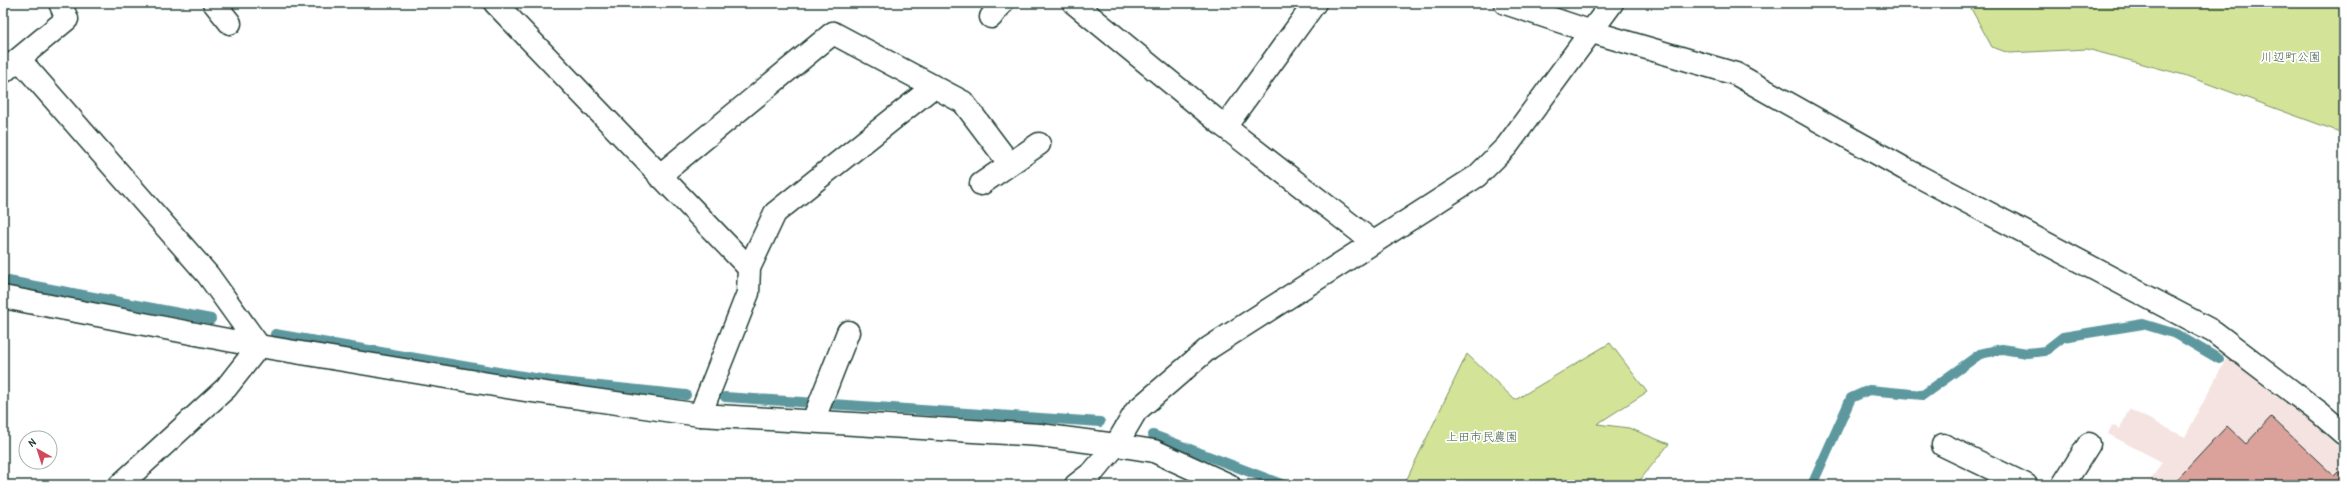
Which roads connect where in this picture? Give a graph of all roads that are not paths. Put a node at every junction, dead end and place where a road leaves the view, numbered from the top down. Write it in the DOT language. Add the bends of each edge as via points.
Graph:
graph roads {
  1 [pos="60,3"];
  2 [pos="214,3"];
  3 [pos="495,3"];
  4 [pos="1074,3"];
  5 [pos="1315,3"];
  6 [pos="1505,3"];
  7 [pos="1612,3"];
  8 [pos="230,23"];
  9 [pos="1592,32"];
  10 [pos="11,66"];
  11 [pos="933,87"];
  12 [pos="1225,127"];
  13 [pos="1039,144"];
  14 [pos="1009,164"];
  15 [pos="658,176"];
  16 [pos="981,184"];
  17 [pos="1373,242"];
  18 [pos="749,268"];
  19 [pos="3,297"];
  20 [pos="848,332"];
  21 [pos="259,346"];
  22 [pos="700,414"];
  23 [pos="813,421"];
  24 [pos="2344,434"];
  25 [pos="1116,444"];
  26 [pos="2089,444"];
  27 [pos="1943,445"];
  28 [pos="120,485"];
  29 [pos="1076,485"];
  30 [pos="1229,485"];
  31 [pos="2026,485"];
  32 [pos="2063,485"];
  1 -- 10 [label="street" via="67,19"];
  2 -- 8 [label="street"];
  3 -- 15 [label="street"];
  4 -- 12 [label="street"];
  5 -- 12 [label="street"];
  6 -- 9 [label="street"];
  7 -- 9 [label="street"];
  9 -- 17 [label="street" via="1507,146 1477,176"];
  9 -- 24 [label="street" via="1736,74 1905,169 2214,332"];
  10 -- 21 [label="street" via="208,275"];
  11 -- 14 [label="street" via="963,102"];
  11 -- 15 [label="street" via="833,33"];
  11 -- 18 [label="street" via="775,213"];
  12 -- 17 [label="street"];
  13 -- 14 [label="street"];
  14 -- 16 [label="street"];
  15 -- 18 [label="street"];
  17 -- 25 [label="street" via="1209,348 1136,411"];
  18 -- 22 [label="street" via="748,292"];
  19 -- 21 [label="street"];
  20 -- 23 [label="street"];
  21 -- 22 [label="street" via="525,390"];
  21 -- 28 [label="street" via="226,388"];
  22 -- 23 [label="street"];
  23 -- 25 [label="street" via="1040,435"];
  25 -- 29 [label="street" via="1092,472"];
  25 -- 30 [label="street" via="1154,451"];
  26 -- 32 [label="street"];
  27 -- 31 [label="street"];
}
